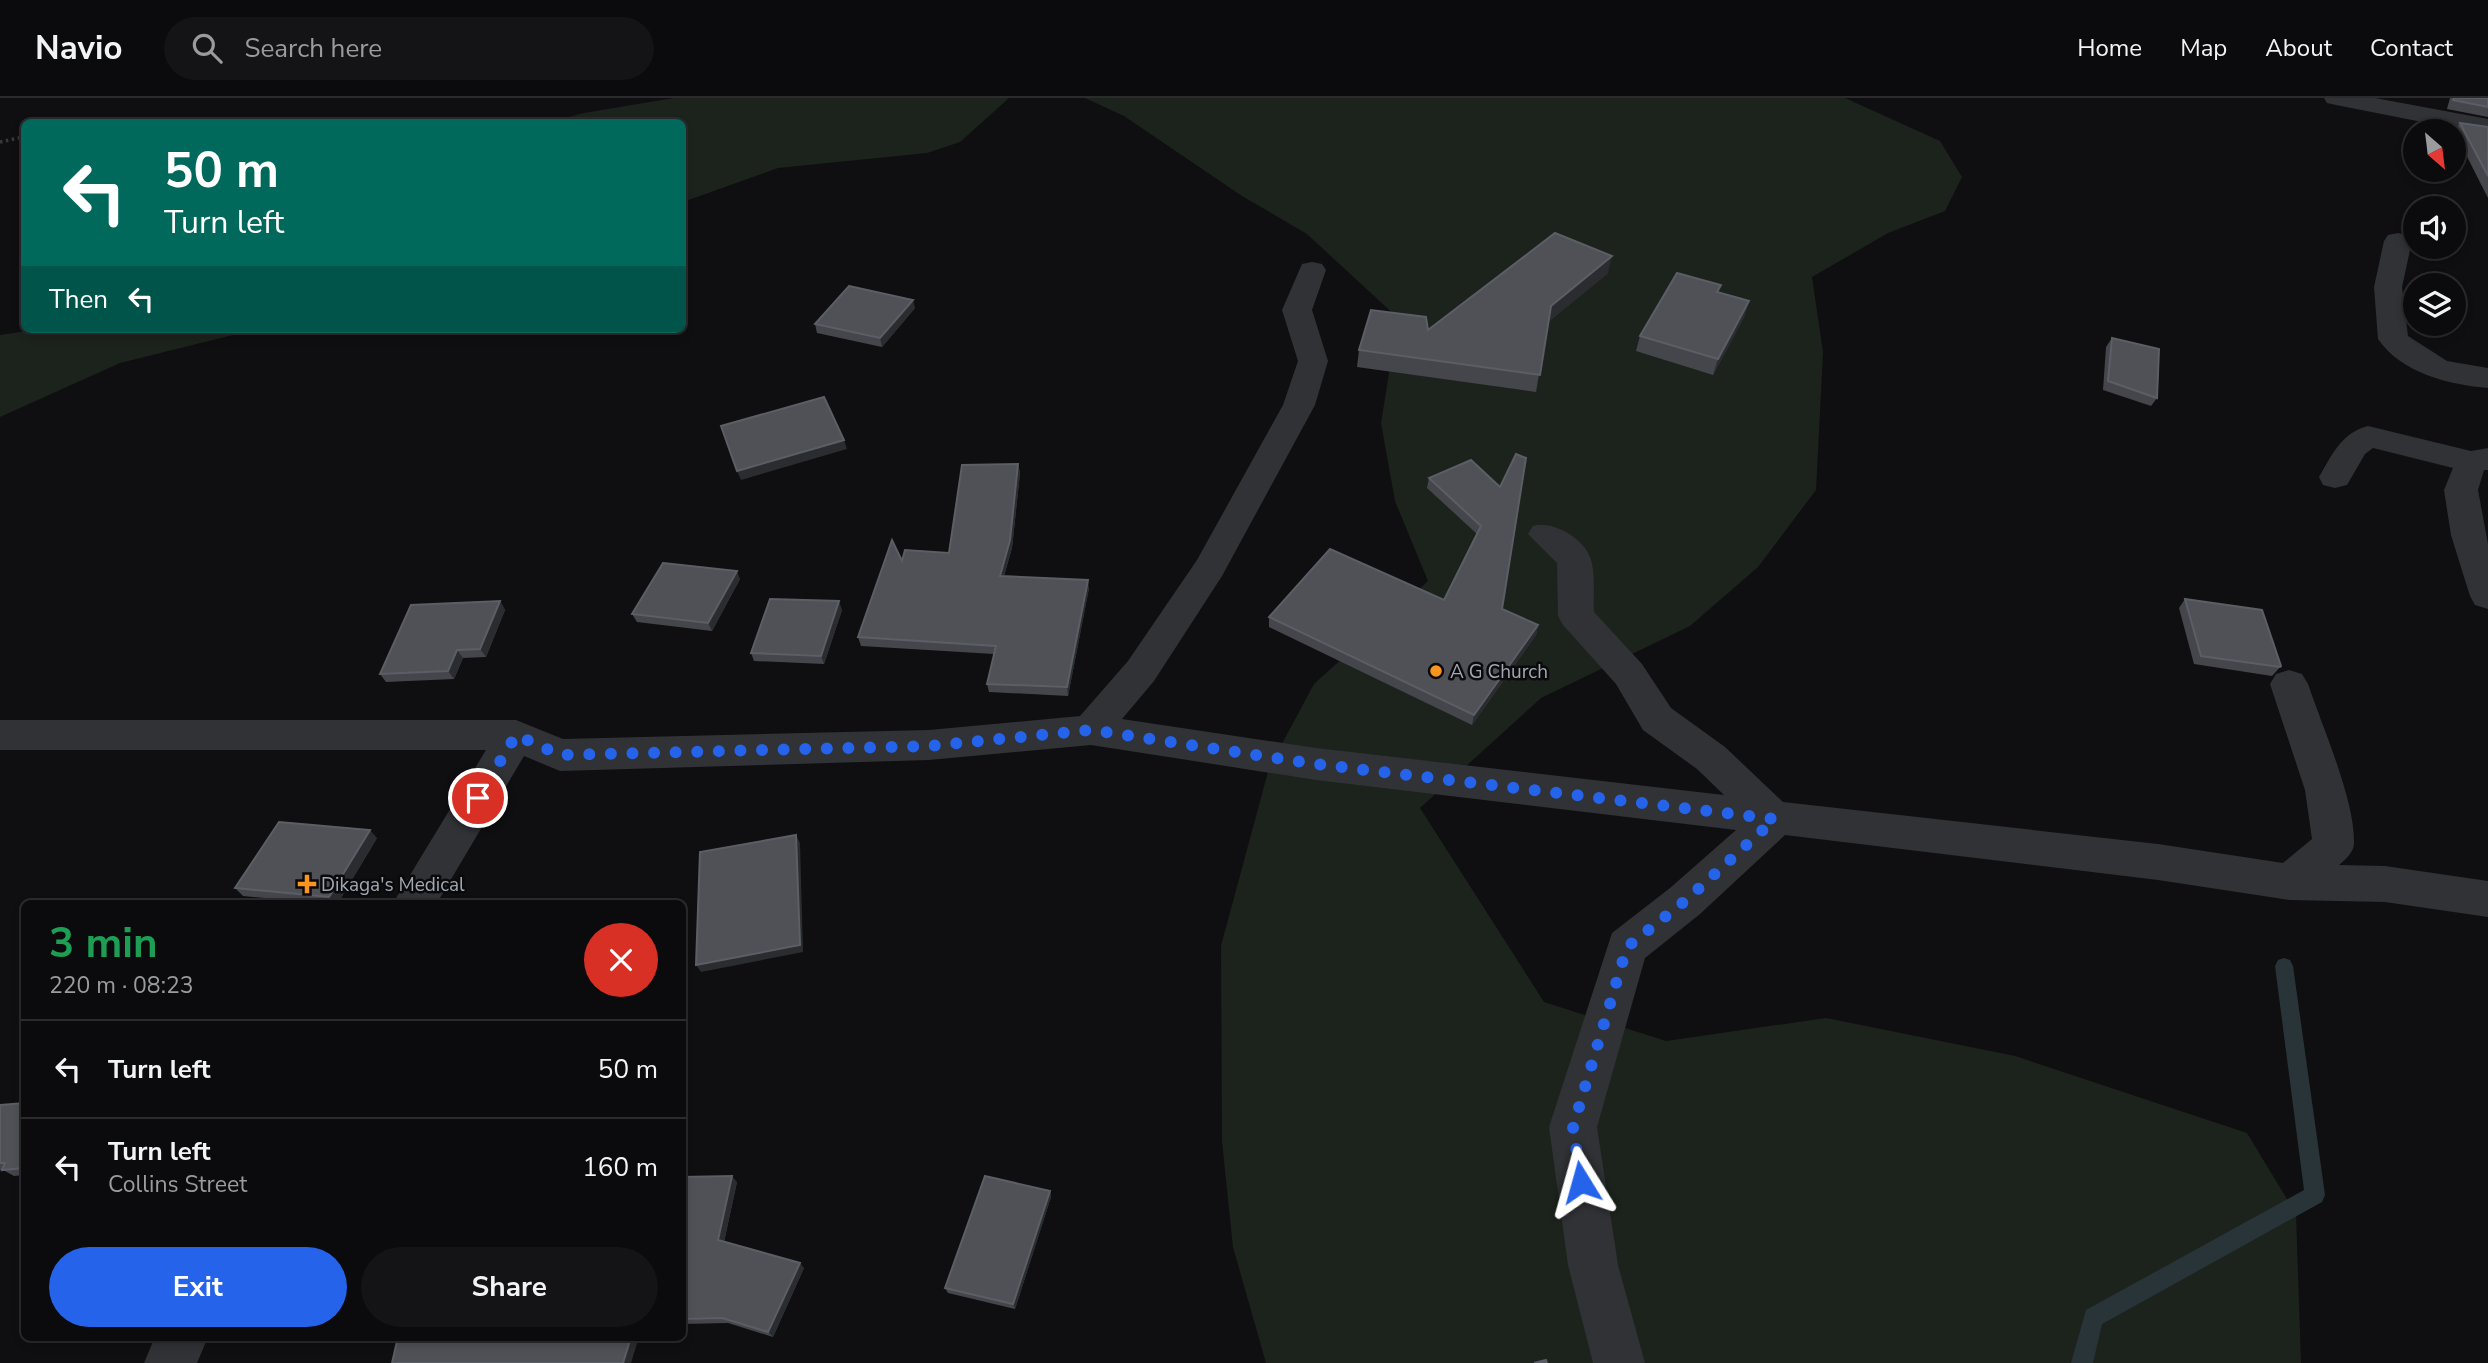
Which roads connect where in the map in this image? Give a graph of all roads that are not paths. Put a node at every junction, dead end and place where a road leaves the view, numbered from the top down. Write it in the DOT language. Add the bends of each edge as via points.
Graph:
graph roads {
  1 [pos="2336,98"];
  2 [pos="2488,127"];
  3 [pos="2398,241"];
  4 [pos="1312,270"];
  5 [pos="2488,378"];
  6 [pos="2479,461"];
  7 [pos="2335,477"];
  8 [pos="1545,534"];
  9 [pos="2488,596"];
  10 [pos="2289,684"];
  11 [pos="1091,730"];
  12 [pos="0,735"];
  13 [pos="516,735"];
  14 [pos="1775,819"];
  15 [pos="2290,882"];
  16 [pos="2488,899"];
  17 [pos="416,900"];
  18 [pos="180,1341"];
  19 [pos="170,1363"];
  20 [pos="1619,1363"];
  1 -- 2 [label="street"];
  3 -- 5 [label="street" via="2388,287 2393,339 2418,359 2460,378"];
  4 -- 11 [label="street" via="1297,310 1313,361 1299,405 1210,567 1141,671"];
  6 -- 7 [label="street" via="2368,436 2353,447"];
  6 -- 9 [label="street" via="2461,490 2468,536"];
  8 -- 14 [label="street" via="1574,559 1576,616 1629,674 1657,719 1711,758"];
  10 -- 15 [label="street" via="2325,790 2334,845"];
  11 -- 13 [label="street" via="929,746 560,755"];
  11 -- 14 [label="street" via="1316,764"];
  12 -- 13 [label="street"];
  13 -- 17 [label="street"];
  14 -- 15 [label="street" via="2158,862"];
  14 -- 20 [label="street" via="1627,947 1573,1127 1593,1265"];
  15 -- 16 [label="street" via="2385,884"];
  18 -- 19 [label="street"];
}
